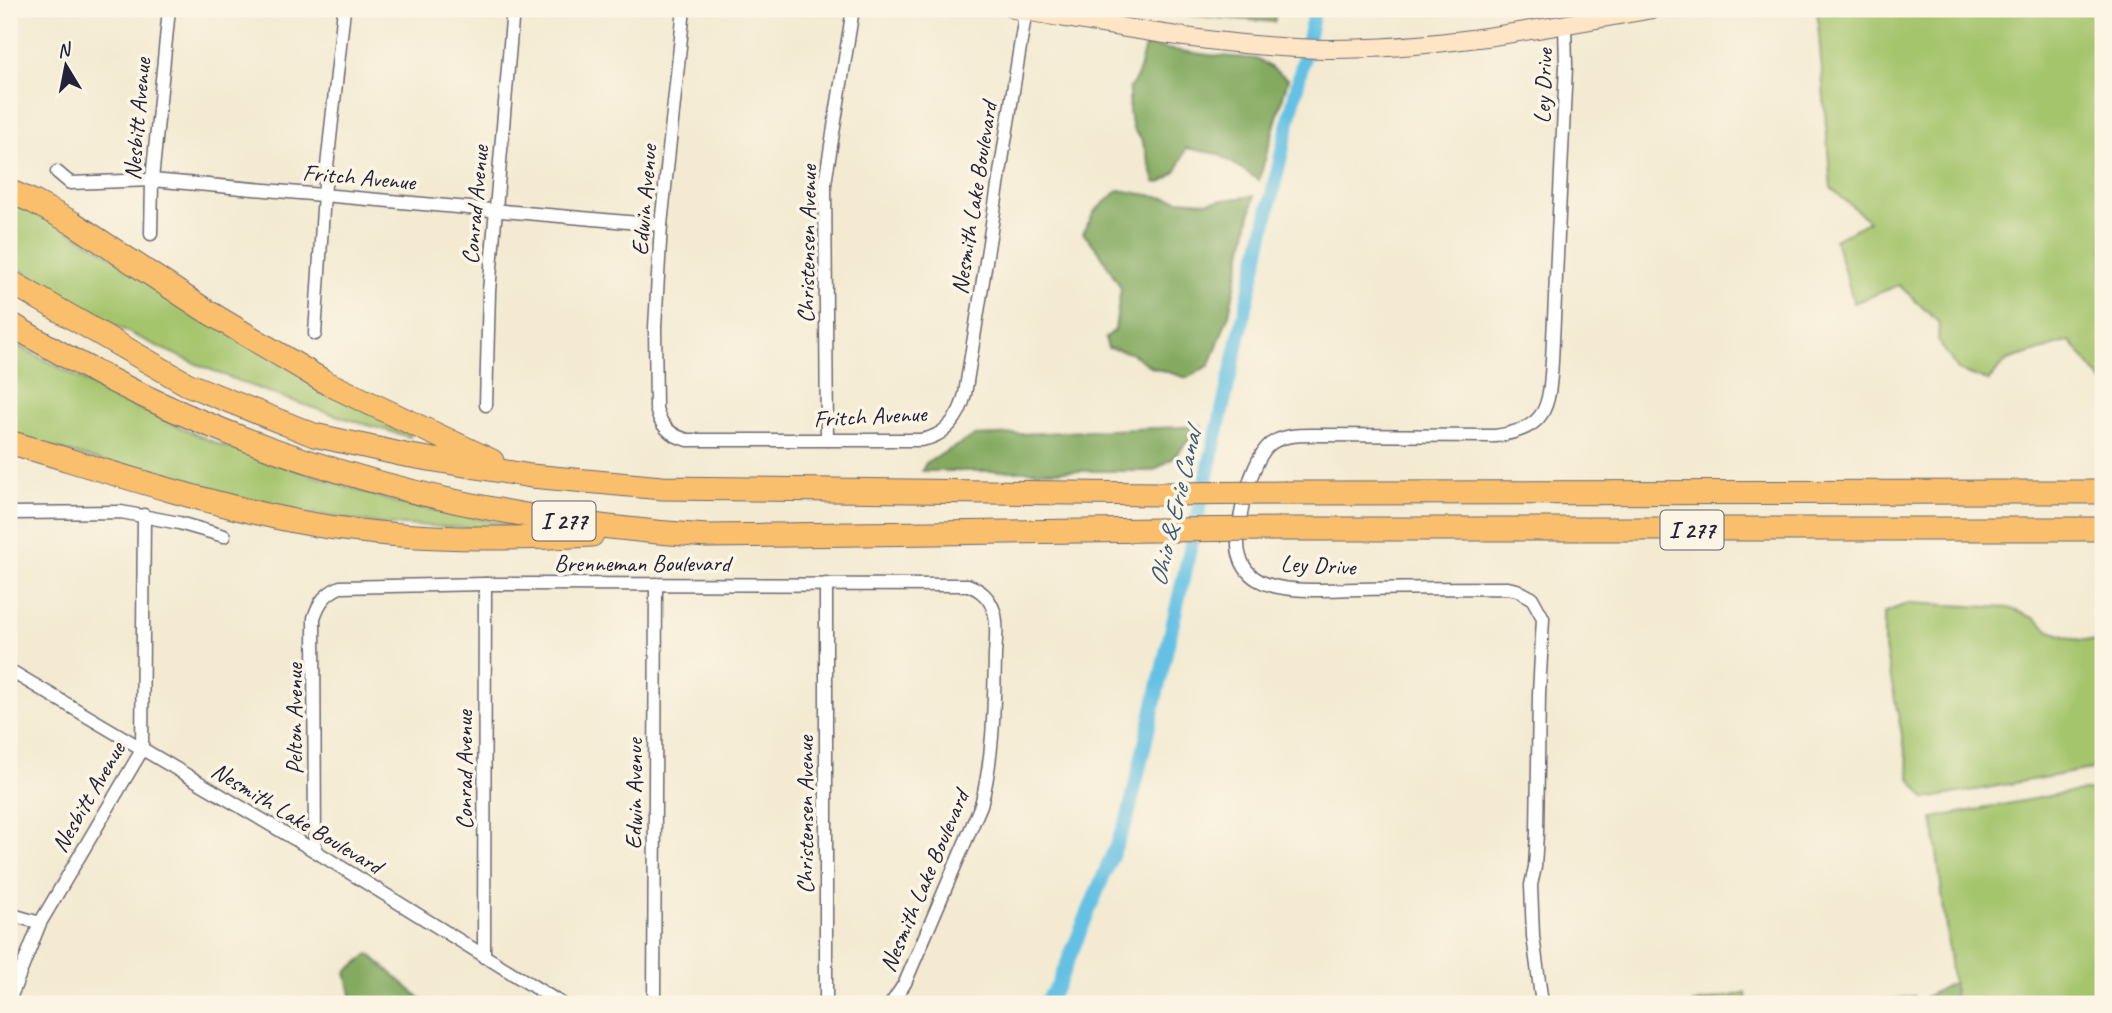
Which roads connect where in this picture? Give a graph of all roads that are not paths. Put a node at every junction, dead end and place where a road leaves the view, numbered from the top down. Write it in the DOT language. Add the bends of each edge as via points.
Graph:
graph roads {
  1 [pos="169,9"];
  2 [pos="344,9"];
  3 [pos="513,9"];
  4 [pos="684,9"];
  5 [pos="853,9"];
  6 [pos="1021,9"];
  7 [pos="1653,9"];
  8 [pos="1566,25"];
  9 [pos="57,173"];
  10 [pos="152,180"];
  11 [pos="9,191"];
  12 [pos="324,194"];
  13 [pos="495,210"];
  14 [pos="661,225"];
  15 [pos="151,234"];
  16 [pos="9,281"];
  17 [pos="9,323"];
  18 [pos="315,334"];
  19 [pos="965,394"];
  20 [pos="656,397"];
  21 [pos="486,405"];
  22 [pos="827,440"];
  23 [pos="9,442"];
  24 [pos="43,452"];
  25 [pos="9,460"];
  26 [pos="521,474"];
  27 [pos="2103,492"];
  28 [pos="9,513"];
  29 [pos="144,515"];
  30 [pos="2103,529"];
  31 [pos="645,532"];
  32 [pos="224,536"];
  33 [pos="485,584"];
  34 [pos="656,584"];
  35 [pos="826,584"];
  36 [pos="956,585"];
  37 [pos="330,592"];
  38 [pos="9,670"];
  39 [pos="142,750"];
  40 [pos="315,851"];
  41 [pos="9,914"];
  42 [pos="40,923"];
  43 [pos="484,957"];
  44 [pos="9,1002"];
  45 [pos="562,1004"];
  46 [pos="654,1004"];
  47 [pos="826,1004"];
  48 [pos="891,1004"];
  49 [pos="1542,1004"];
  1 -- 10 [label="street, Nesbitt Avenue"];
  2 -- 12 [label="street"];
  3 -- 13 [label="street, Conrad Avenue"];
  4 -- 14 [label="street, Edwin Avenue"];
  5 -- 22 [label="street, Christensen Avenue" via="825,183"];
  6 -- 8 [label="main road" via="1167,34 1331,49 1439,44"];
  6 -- 19 [label="street, Nesmith Lake Boulevard"];
  7 -- 8 [label="main road"];
  8 -- 49 [label="street, Ley Drive" via="1552,362 1543,413 1521,430 1495,436 1313,435 1278,440 1269,445 1252,473 1238,542 1250,574 1274,586 1508,589 1526,593 1538,605 1543,625 1537,832 1531,885"];
  9 -- 10 [label="street, Fritch Avenue" via="70,183"];
  10 -- 12 [label="street, Fritch Avenue"];
  10 -- 15 [label="street, Nesbitt Avenue"];
  11 -- 26 [label="highway" via="73,223 327,383"];
  12 -- 13 [label="street, Fritch Avenue"];
  12 -- 18 [label="street"];
  13 -- 14 [label="street, Fritch Avenue"];
  13 -- 21 [label="street, Conrad Avenue"];
  14 -- 20 [label="street, Edwin Avenue"];
  16 -- 26 [label="highway, I 277" via="187,384 314,435"];
  17 -- 31 [label="highway, I 277" via="125,389 314,465 496,511"];
  19 -- 22 [label="street, Fritch Avenue" via="951,425 932,438"];
  20 -- 22 [label="street, Fritch Avenue" via="658,416 680,438"];
  23 -- 24 [label="highway"];
  24 -- 25 [label="highway"];
  24 -- 31 [label="highway" via="276,517 364,531 511,540"];
  26 -- 27 [label="highway, I 277, bridge" via="662,488 1159,494"];
  28 -- 29 [label="street"];
  29 -- 32 [label="street"];
  29 -- 39 [label="street, Nesbitt Avenue"];
  30 -- 31 [label="highway, I 277, bridge" via="1280,529 707,536"];
  33 -- 34 [label="street, Brenneman Boulevard"];
  33 -- 37 [label="street, Brenneman Boulevard" via="348,585"];
  33 -- 43 [label="street, Conrad Avenue"];
  34 -- 35 [label="street, Brenneman Boulevard"];
  34 -- 46 [label="street, Edwin Avenue"];
  35 -- 36 [label="street, Brenneman Boulevard"];
  35 -- 47 [label="street, Christensen Avenue"];
  36 -- 48 [label="street, Nesmith Lake Boulevard" via="968,585 984,594 996,621 988,779 978,814 918,954"];
  37 -- 40 [label="street, Pelton Avenue" via="314,618"];
  38 -- 39 [label="street, Nesmith Lake Boulevard"];
  39 -- 40 [label="street, Nesmith Lake Boulevard"];
  39 -- 42 [label="street, Nesbitt Avenue"];
  40 -- 43 [label="street, Nesmith Lake Boulevard"];
  41 -- 42 [label="street"];
  42 -- 44 [label="street, Nesbitt Avenue"];
  43 -- 45 [label="street, Nesmith Lake Boulevard"];
}
